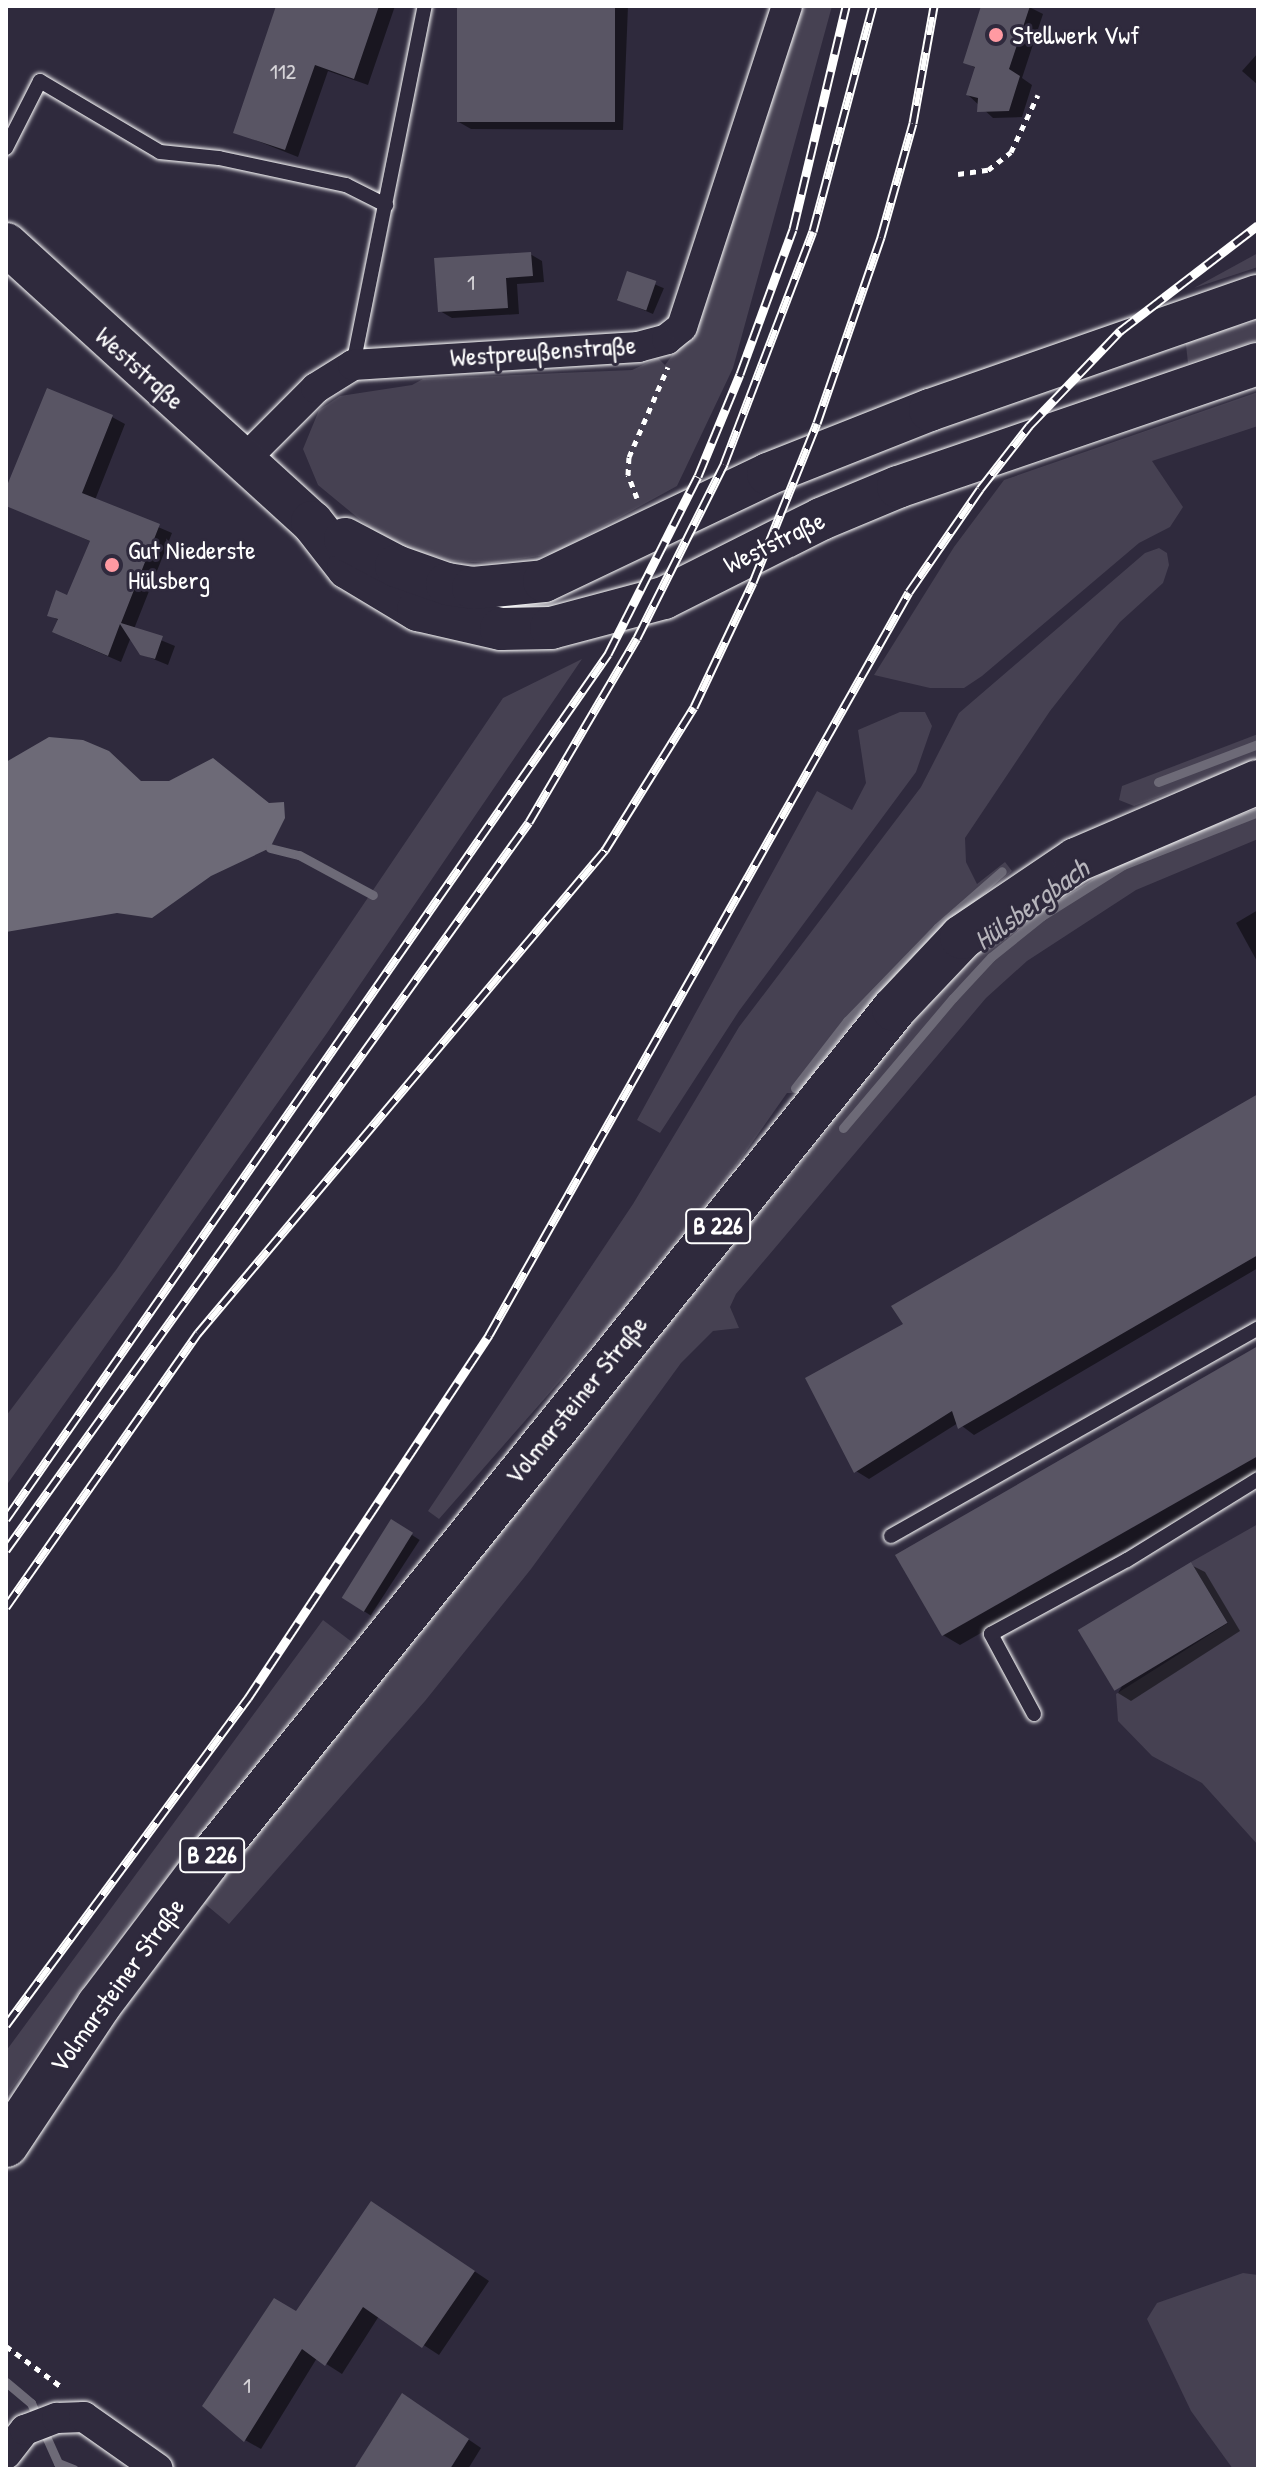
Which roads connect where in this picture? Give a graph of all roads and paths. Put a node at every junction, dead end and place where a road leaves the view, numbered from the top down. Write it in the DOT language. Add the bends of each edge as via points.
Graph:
graph roads {
  1 [pos="425,6"];
  2 [pos="787,6"];
  3 [pos="1038,95"];
  4 [pos="6,148"];
  5 [pos="958,174"];
  6 [pos="386,205"];
  7 [pos="6,244"];
  8 [pos="1258,296"];
  9 [pos="667,339"];
  10 [pos="356,351"];
  11 [pos="1258,364"];
  12 [pos="243,461"];
  13 [pos="642,510"];
  14 [pos="312,522"];
  15 [pos="1258,782"];
  16 [pos="1258,1328"];
  17 [pos="1258,1479"];
  18 [pos="891,1536"];
  19 [pos="1034,1714"];
  20 [pos="6,2145"];
  21 [pos="6,2346"];
  22 [pos="71,2418"];
  23 [pos="6,2454"];
  24 [pos="158,2469"];
  1 -- 6 [label="lane"];
  2 -- 9 [label="street, Westpreußenstraße" via="682,327"];
  3 -- 5 [label="path" via="1011,152 988,170"];
  4 -- 6 [label="lane" via="40,81 160,152 219,158 346,185"];
  6 -- 10 [label="lane"];
  7 -- 12 [label="street, Weststraße"];
  8 -- 14 [label="street, Weststraße" via="1184,318 768,474 544,581 486,587 447,584 396,566"];
  9 -- 10 [label="street, Westpreußenstraße" via="638,347"];
  9 -- 13 [label="path" via="668,373 629,457 628,475"];
  10 -- 12 [label="street, Westpreußenstraße"];
  11 -- 14 [label="street, Weststraße" via="898,487 821,519 664,598 551,628 471,625 387,596 348,568"];
  12 -- 14 [label="street, Weststraße"];
  15 -- 20 [label="main road, Volmarsteiner Straße / B 226" via="1076,860 962,937 894,1009 207,1862 99,2005"];
  16 -- 18 [label="lane"];
  17 -- 19 [label="lane" via="1127,1560 991,1634"];
  21 -- 22 [label="path" via="63,2389"];
  22 -- 23 [label="street" via="25,2430"];
  22 -- 24 [label="street"];
}
